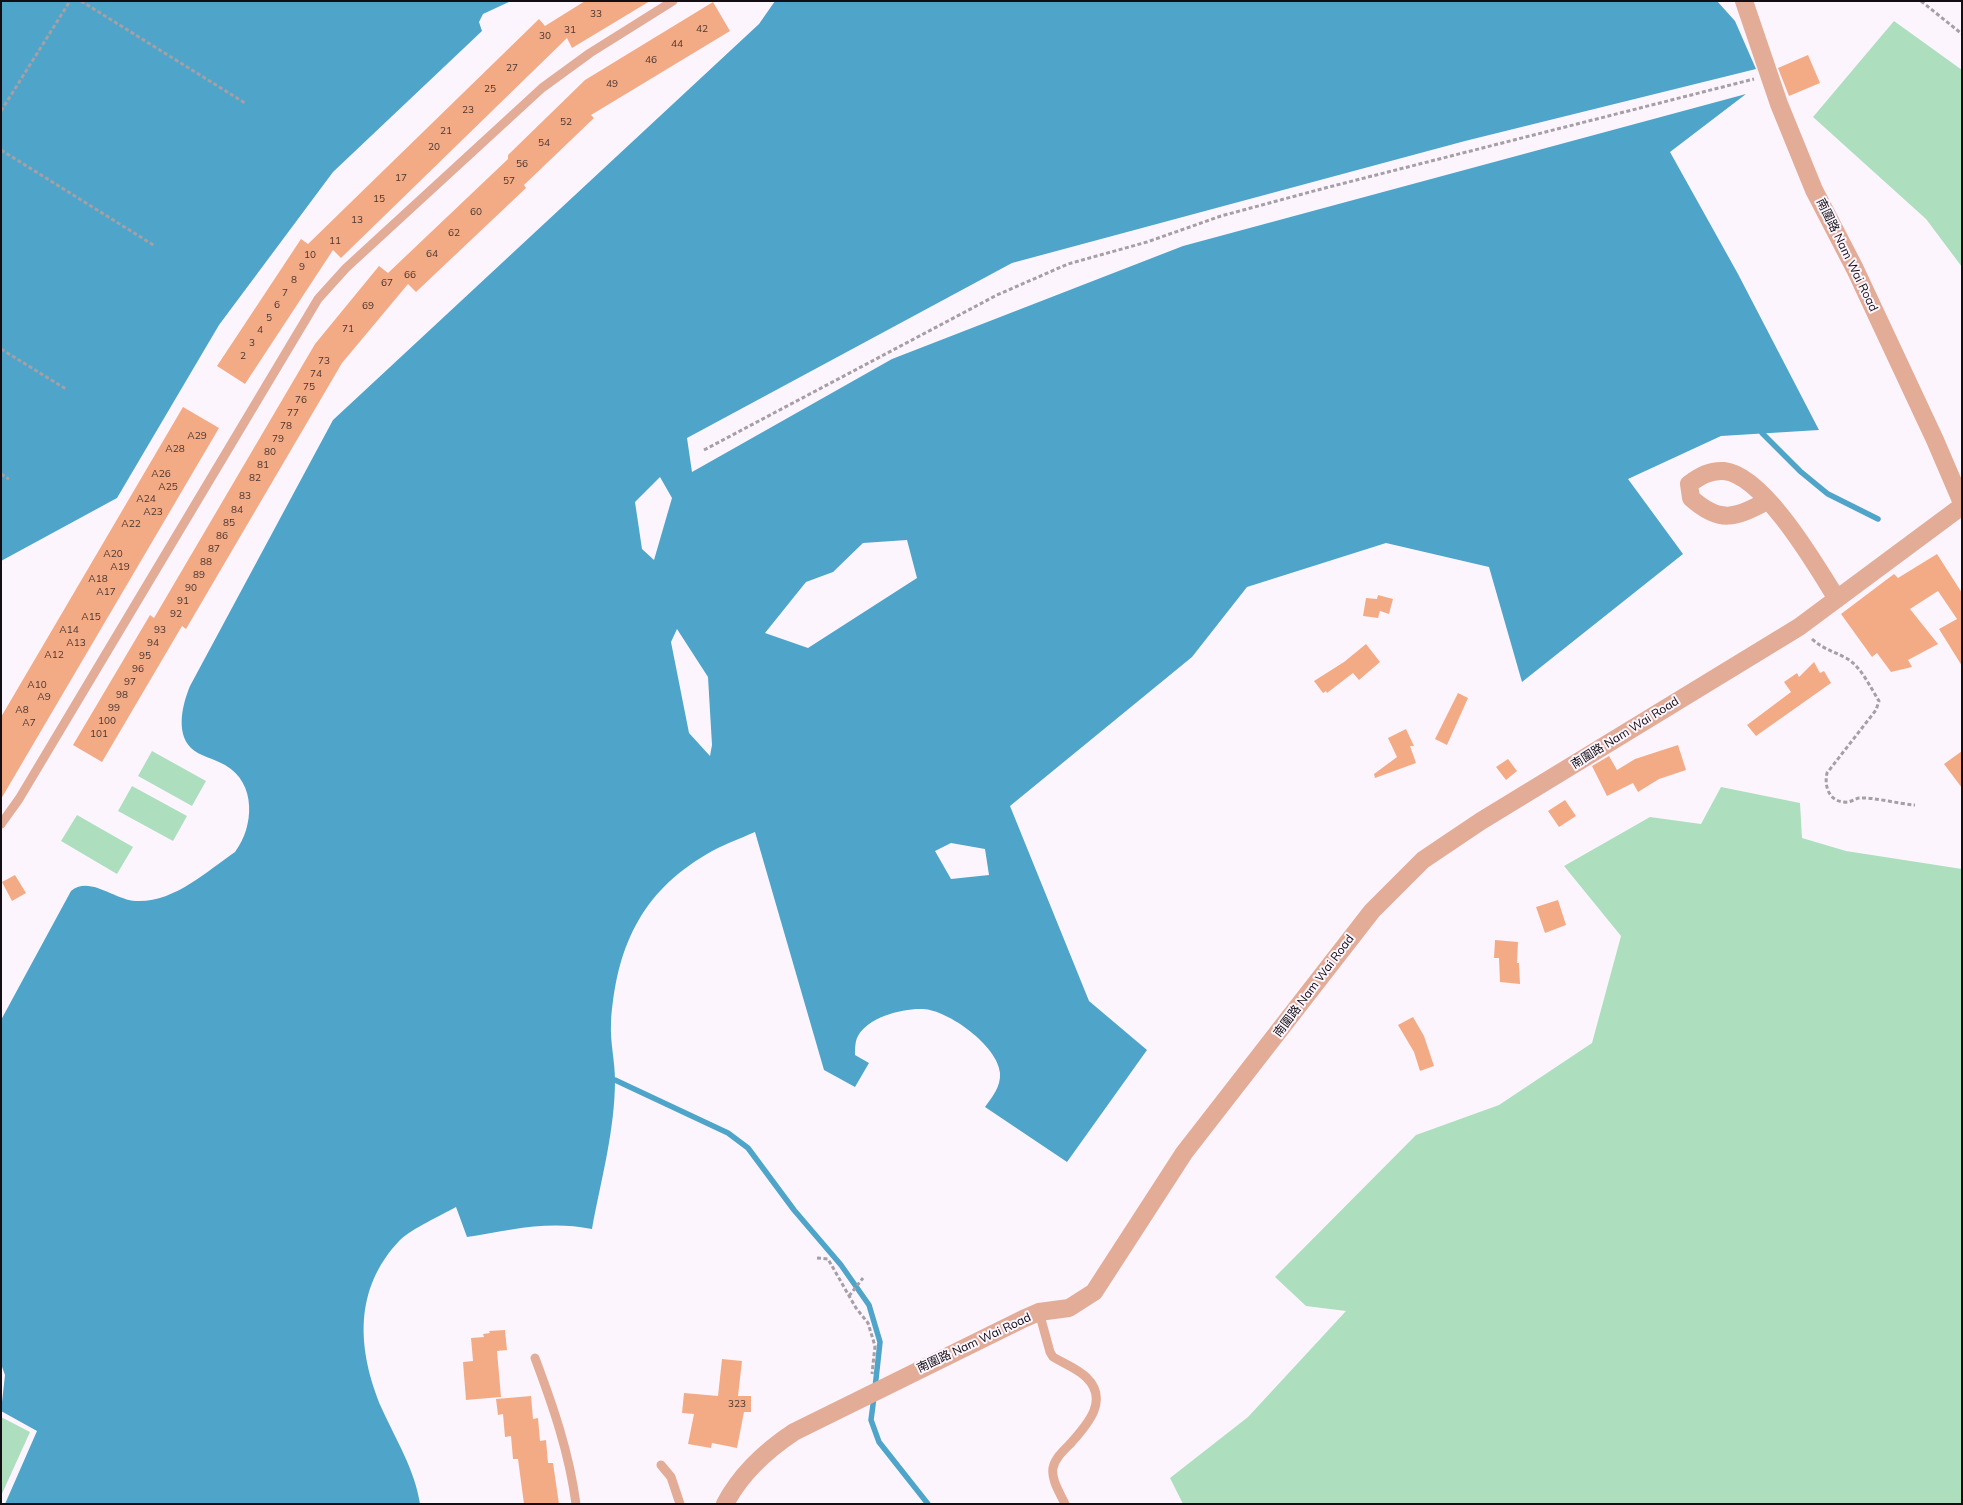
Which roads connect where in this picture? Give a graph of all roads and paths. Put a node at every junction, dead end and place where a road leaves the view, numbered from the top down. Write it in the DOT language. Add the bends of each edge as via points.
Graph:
graph roads {
  1 [pos="70,1"];
  2 [pos="81,1"];
  3 [pos="673,1"];
  4 [pos="1744,1"];
  5 [pos="1921,1"];
  6 [pos="1962,34"];
  7 [pos="1769,75"];
  8 [pos="245,103"];
  9 [pos="1,111"];
  10 [pos="1,150"];
  11 [pos="155,246"];
  12 [pos="1,348"];
  13 [pos="66,389"];
  14 [pos="704,450"];
  15 [pos="1,474"];
  16 [pos="9,479"];
  17 [pos="1767,501"];
  18 [pos="1962,505"];
  19 [pos="1837,599"];
  20 [pos="1799,627"];
  21 [pos="1915,805"];
  22 [pos="1,824"];
  23 [pos="817,1258"];
  24 [pos="863,1278"];
  25 [pos="849,1296"];
  26 [pos="1039,1312"];
  27 [pos="535,1358"];
  28 [pos="875,1391"];
  29 [pos="661,1465"];
  30 [pos="576,1504"];
  31 [pos="680,1504"];
  32 [pos="725,1504"];
  33 [pos="1065,1504"];
  1 -- 9 [label="path"];
  2 -- 8 [label="path"];
  3 -- 22 [label="lane" via="590,53 542,88 346,268 318,299"];
  4 -- 7 [label="street, 南圍路 Nam Wai Road"];
  5 -- 6 [label="path"];
  7 -- 14 [label="path" via="1297,195 1068,264 997,295"];
  7 -- 18 [label="street, 南圍路 Nam Wai Road" via="1814,190 1893,350"];
  10 -- 11 [label="path"];
  12 -- 13 [label="path"];
  15 -- 16 [label="path"];
  17 -- 19 [label="street" via="1800,540"];
  18 -- 19 [label="street, 南圍路 Nam Wai Road"];
  19 -- 20 [label="street, 南圍路 Nam Wai Road"];
  20 -- 21 [label="path" via="1822,648 1847,658 1863,675 1879,701 1876,710 1827,773 1828,792 1836,800 1846,803 1860,798"];
  20 -- 26 [label="street, 南圍路 Nam Wai Road" via="1423,860 1372,910 1184,1153 1094,1292 1068,1308"];
  23 -- 25 [label="path" via="828,1258"];
  24 -- 25 [label="path"];
  25 -- 28 [label="path" via="868,1323 875,1346"];
  26 -- 28 [label="street, 南圍路 Nam Wai Road"];
  26 -- 33 [label="lane" via="1053,1357 1086,1377 1094,1390 1096,1406 1091,1422 1060,1454 1053,1466 1053,1477"];
  27 -- 30 [label="lane" via="558,1419 571,1468"];
  28 -- 32 [label="street, 南圍路 Nam Wai Road" via="777,1443 733,1488"];
  29 -- 31 [label="lane" via="671,1477"];
}
